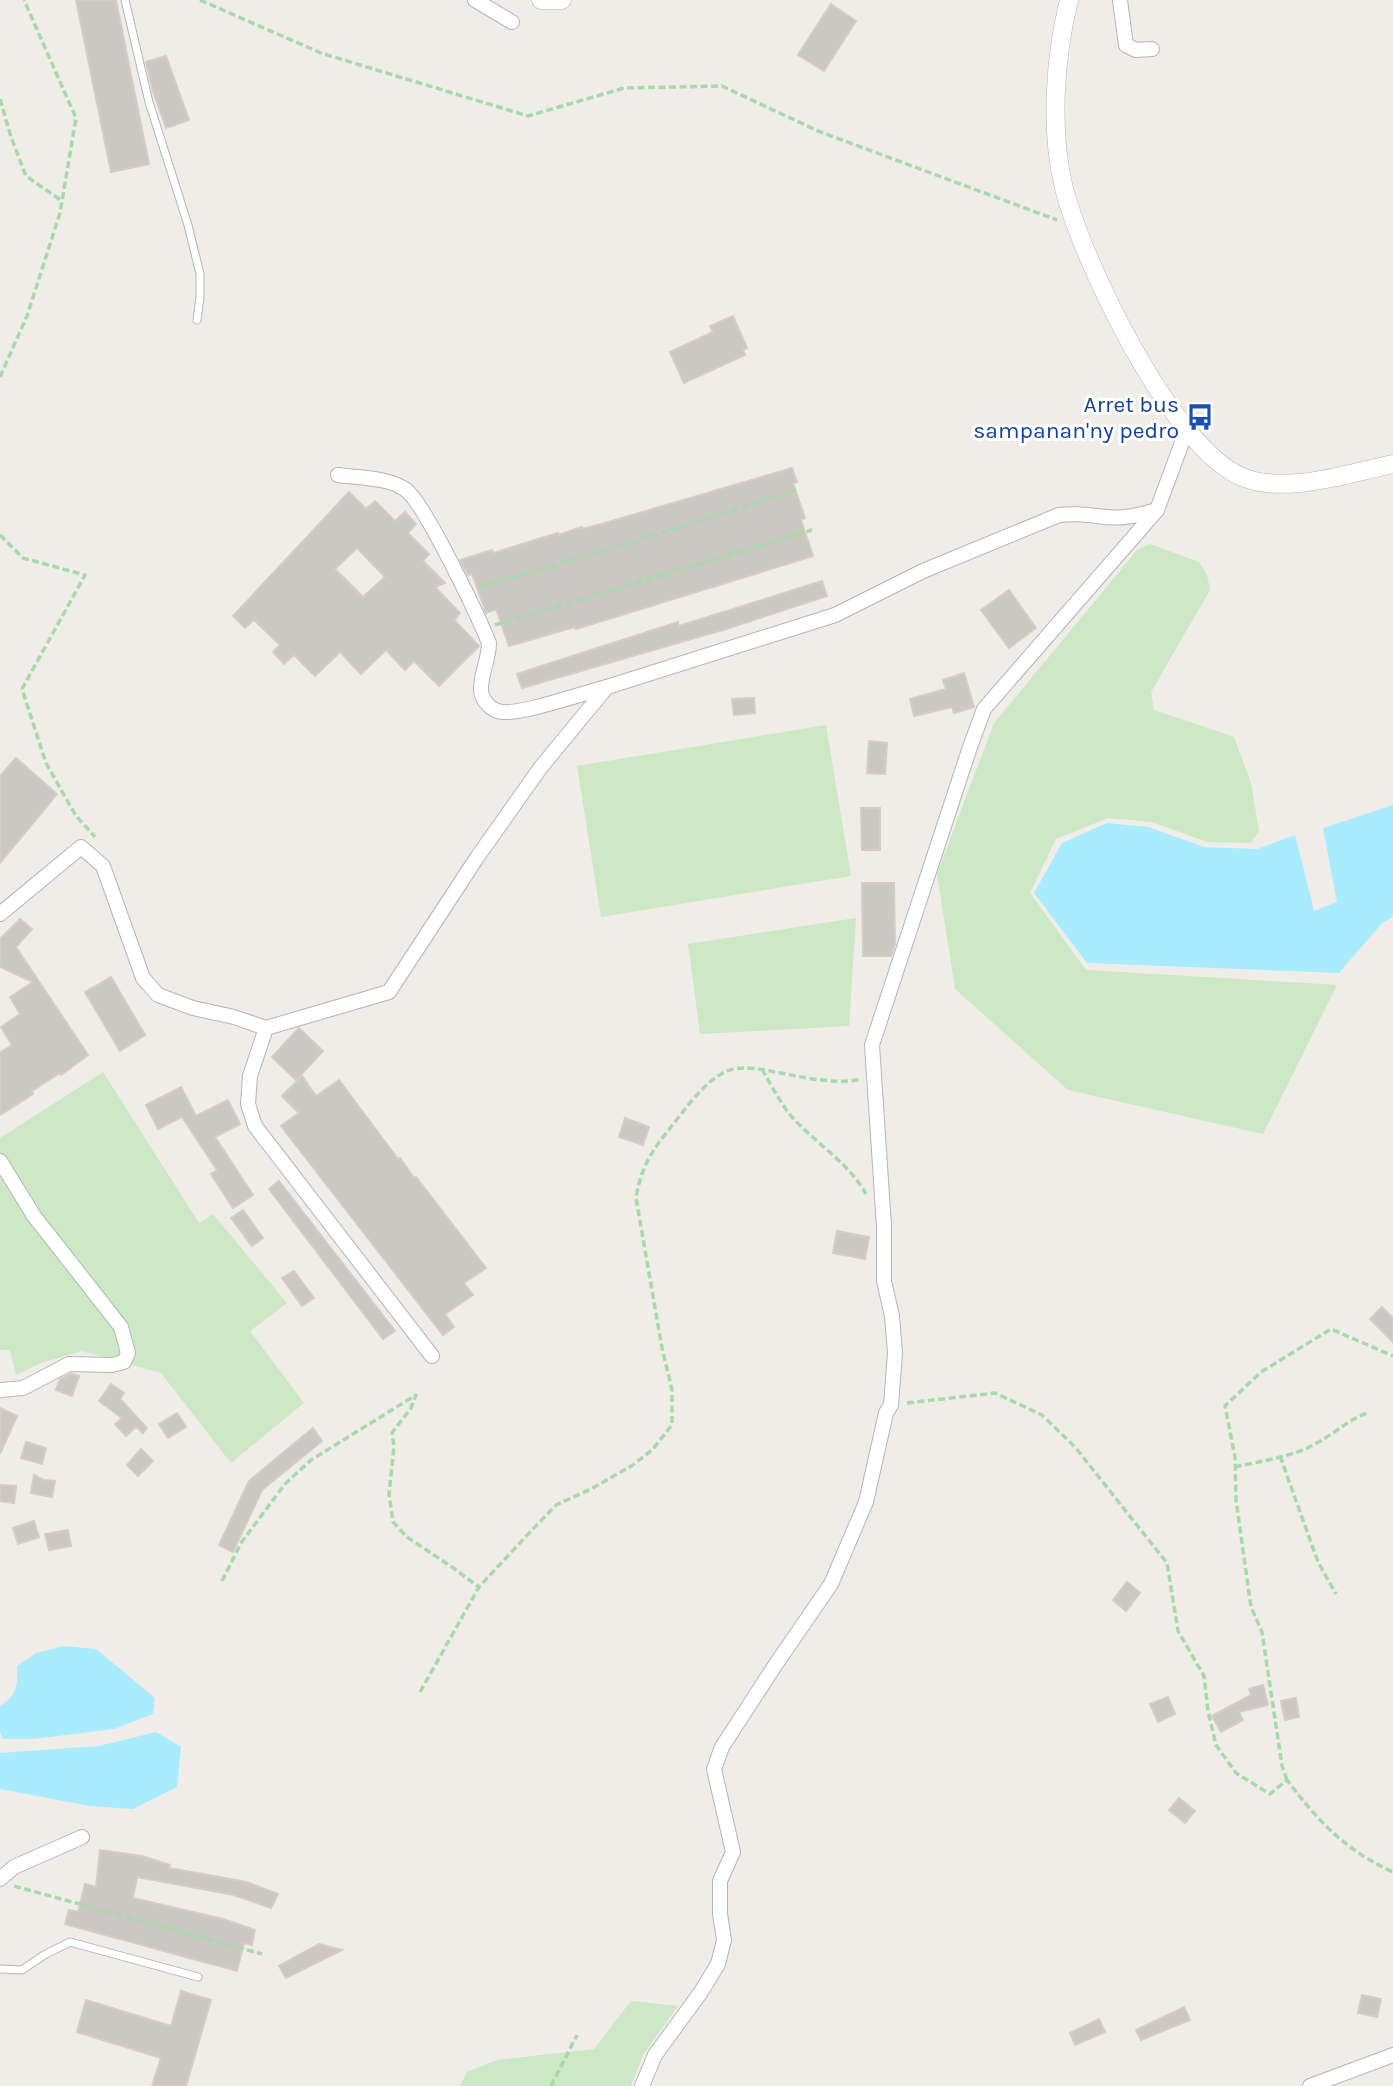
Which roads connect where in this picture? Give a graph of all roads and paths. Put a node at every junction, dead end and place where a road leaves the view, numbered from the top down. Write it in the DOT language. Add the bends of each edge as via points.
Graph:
graph roads {
  1 [pos="24,0"];
  2 [pos="125,0"];
  3 [pos="201,0"];
  4 [pos="475,0"];
  5 [pos="541,0"];
  6 [pos="562,0"];
  7 [pos="1069,0"];
  8 [pos="1119,0"];
  9 [pos="512,22"];
  10 [pos="1152,49"];
  11 [pos="0,99"];
  12 [pos="62,201"];
  13 [pos="1076,226"];
  14 [pos="197,320"];
  15 [pos="0,377"];
  16 [pos="1187,429"];
  17 [pos="1393,464"];
  18 [pos="338,475"];
  19 [pos="796,490"];
  20 [pos="1157,510"];
  21 [pos="812,530"];
  22 [pos="0,535"];
  23 [pos="464,591"];
  24 [pos="483,628"];
  25 [pos="607,687"];
  26 [pos="100,844"];
  27 [pos="0,914"];
  28 [pos="266,1028"];
  29 [pos="761,1068"];
  30 [pos="873,1076"];
  31 [pos="0,1161"];
  32 [pos="870,1201"];
  33 [pos="432,1356"];
  34 [pos="1393,1356"];
  35 [pos="0,1390"];
  36 [pos="891,1405"];
  37 [pos="1367,1413"];
  38 [pos="1280,1456"];
  39 [pos="1235,1467"];
  40 [pos="222,1581"];
  41 [pos="479,1587"];
  42 [pos="1336,1594"];
  43 [pos="420,1692"];
  44 [pos="1287,1780"];
  45 [pos="82,1837"];
  46 [pos="1393,1872"];
  47 [pos="6,1882"];
  48 [pos="262,1954"];
  49 [pos="0,1969"];
  50 [pos="198,1977"];
  51 [pos="577,2035"];
  52 [pos="1393,2055"];
  53 [pos="551,2086"];
  54 [pos="642,2086"];
  55 [pos="1310,2086"];
  1 -- 12 [label="path" via="76,118"];
  2 -- 14 [label="lane" via="149,102 200,274"];
  3 -- 13 [label="path" via="321,53 528,116 624,88 722,86 818,131"];
  4 -- 9 [label="street"];
  5 -- 6 [label="street"];
  7 -- 13 [label="street" via="1060,37 1056,132 1063,183"];
  8 -- 10 [label="street" via="1126,45"];
  11 -- 12 [label="path" via="26,176"];
  12 -- 15 [label="path" via="27,316"];
  13 -- 16 [label="street" via="1123,331"];
  16 -- 17 [label="street" via="1211,457 1242,477 1276,484"];
  16 -- 20 [label="street"];
  18 -- 23 [label="street" via="383,481 407,491 423,512"];
  19 -- 23 [label="path"];
  20 -- 25 [label="street" via="1133,517 1059,515 923,571 835,615"];
  20 -- 30 [label="street" via="984,709 872,1045"];
  21 -- 24 [label="path"];
  22 -- 26 [label="path" via="23,558 85,575 22,689 46,763 76,816"];
  23 -- 24 [label="street"];
  24 -- 25 [label="street" via="489,659 481,693 488,706 500,713"];
  25 -- 28 [label="street" via="509,812 388,992"];
  27 -- 28 [label="street" via="81,846 103,866 143,978 158,995"];
  28 -- 33 [label="street" via="250,1076 248,1104 256,1126"];
  29 -- 30 [label="path" via="828,1081 851,1082"];
  29 -- 32 [label="path" via="789,1113 857,1177"];
  29 -- 41 [label="path" via="736,1067 713,1078 648,1157 639,1181 636,1198 672,1390 672,1425 633,1465 556,1505"];
  30 -- 36 [label="street" via="884,1280 895,1353"];
  31 -- 35 [label="street" via="34,1216 121,1328 128,1353 124,1362 69,1364 23,1388"];
  34 -- 39 [label="path" via="1331,1329 1261,1373 1225,1406"];
  36 -- 44 [label="path" via="995,1393 1042,1415 1075,1447 1167,1563 1178,1631 1204,1676 1216,1745 1236,1773 1270,1794"];
  36 -- 54 [label="street" via="866,1502 831,1584 722,1747 714,1769 733,1852 720,1881 724,1940 718,1964 655,2055"];
  37 -- 38 [label="path" via="1312,1446"];
  38 -- 39 [label="path"];
  38 -- 42 [label="path" via="1318,1562"];
  39 -- 44 [label="path" via="1251,1607 1262,1632"];
  40 -- 41 [label="path" via="241,1543 285,1484 311,1460 416,1395 392,1433 389,1494 393,1522 407,1537"];
  41 -- 43 [label="path"];
  44 -- 46 [label="path" via="1315,1816 1349,1846"];
  45 -- 47 [label="street" via="14,1867"];
  47 -- 48 [label="path"];
  49 -- 50 [label="lane" via="22,1969 70,1942"];
  51 -- 53 [label="path"];
  52 -- 55 [label="street"];
}
